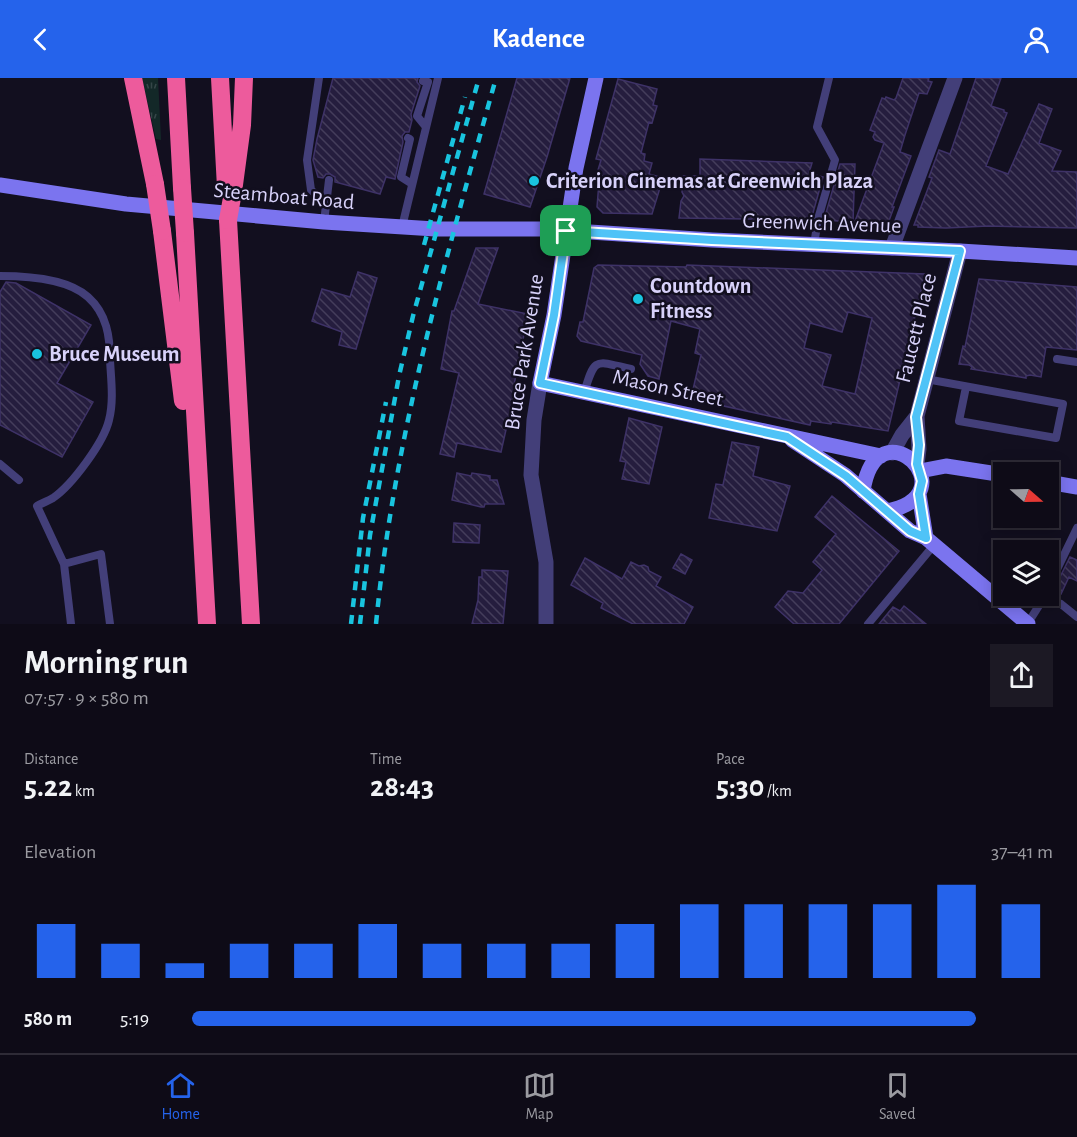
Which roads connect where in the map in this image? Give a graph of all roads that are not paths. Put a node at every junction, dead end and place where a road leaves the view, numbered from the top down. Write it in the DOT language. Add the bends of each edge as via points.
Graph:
graph roads {
  1 [pos="133,78"];
  2 [pos="176,78"];
  3 [pos="220,78"];
  4 [pos="244,78"];
  5 [pos="319,78"];
  6 [pos="438,78"];
  7 [pos="596,78"];
  8 [pos="829,78"];
  9 [pos="955,78"];
  10 [pos="423,81"];
  11 [pos="426,127"];
  12 [pos="408,138"];
  13 [pos="329,180"];
  14 [pos="412,184"];
  15 [pos="0,185"];
  16 [pos="230,192"];
  17 [pos="326,203"];
  18 [pos="324,222"];
  19 [pos="402,227"];
  20 [pos="566,231"];
  21 [pos="814,245"];
  22 [pos="892,248"];
  23 [pos="960,251"];
  24 [pos="1077,258"];
  25 [pos="0,276"];
  26 [pos="1057,359"];
  27 [pos="1077,362"];
  28 [pos="631,369"];
  29 [pos="926,379"];
  30 [pos="540,383"];
  31 [pos="966,387"];
  32 [pos="584,393"];
  33 [pos="916,417"];
  34 [pos="787,437"];
  35 [pos="886,454"];
  36 [pos="0,464"];
  37 [pos="919,468"];
  38 [pos="993,473"];
  39 [pos="20,480"];
  40 [pos="1059,484"];
  41 [pos="1077,487"];
  42 [pos="863,491"];
  43 [pos="919,494"];
  44 [pos="888,511"];
  45 [pos="1077,528"];
  46 [pos="930,541"];
  47 [pos="64,564"];
  48 [pos="204,566"];
  49 [pos="1059,566"];
  50 [pos="1059,603"];
  51 [pos="1039,606"];
  52 [pos="1077,617"];
  53 [pos="71,624"];
  54 [pos="110,624"];
  55 [pos="207,624"];
  56 [pos="251,624"];
  57 [pos="546,624"];
  58 [pos="868,624"];
  59 [pos="1028,624"];
  1 -- 48 [label="highway, bridge" via="162,231"];
  2 -- 48 [label="highway, bridge"];
  3 -- 16 [label="highway"];
  4 -- 16 [label="highway" via="242,125"];
  5 -- 17 [label="lane" via="307,160 311,190"];
  6 -- 11 [label="lane"];
  7 -- 20 [label="main road, Bruce Park Avenue"];
  8 -- 21 [label="lane" via="817,127 835,160"];
  9 -- 22 [label="street"];
  10 -- 11 [label="lane" via="428,82 417,116"];
  11 -- 14 [label="lane"];
  12 -- 14 [label="lane" via="401,177"];
  13 -- 17 [label="lane"];
  14 -- 19 [label="lane"];
  15 -- 18 [label="main road, Steamboat Road" via="126,204"];
  16 -- 56 [label="highway, bridge"];
  17 -- 18 [label="lane"];
  18 -- 19 [label="main road, Steamboat Road"];
  19 -- 20 [label="main road, Steamboat Road"];
  20 -- 21 [label="main road, Greenwich Avenue"];
  20 -- 30 [label="main road, Bruce Park Avenue"];
  21 -- 22 [label="main road, Greenwich Avenue"];
  22 -- 23 [label="main road, Greenwich Avenue"];
  23 -- 24 [label="main road, Greenwich Avenue"];
  23 -- 29 [label="street, Faucett Place"];
  25 -- 47 [label="lane" via="69,286 88,296 107,328 110,418 86,464 53,498 37,506"];
  26 -- 27 [label="lane"];
  28 -- 32 [label="lane" via="596,364"];
  29 -- 31 [label="lane"];
  29 -- 33 [label="street, Faucett Place"];
  30 -- 32 [label="main road, Mason Street"];
  30 -- 57 [label="street, Bruce Park Avenue" via="531,475 546,562"];
  31 -- 31 [label="lane" via="959,421 1056,438 1063,404"];
  32 -- 34 [label="main road, Mason Street"];
  33 -- 35 [label="street, Faucett Place"];
  33 -- 37 [label="street, Faucett Place"];
  34 -- 35 [label="main road, Mason Street"];
  34 -- 42 [label="main road, Mason Street"];
  35 -- 37 [label="main road, Mason Street" via="904,454"];
  35 -- 42 [label="main road" via="872,462"];
  36 -- 39 [label="lane"];
  37 -- 38 [label="main road" via="946,466"];
  37 -- 43 [label="main road"];
  40 -- 41 [label="main road"];
  42 -- 44 [label="main road, Mason Street"];
  43 -- 44 [label="main road" via="912,503"];
  43 -- 46 [label="main road"];
  44 -- 46 [label="main road, Mason Street" via="910,531"];
  45 -- 49 [label="lane"];
  46 -- 58 [label="lane"];
  46 -- 59 [label="main road, Mason Street"];
  47 -- 53 [label="lane"];
  47 -- 54 [label="lane" via="101,554"];
  48 -- 55 [label="highway"];
  50 -- 52 [label="lane"];
  51 -- 59 [label="lane"];
}
